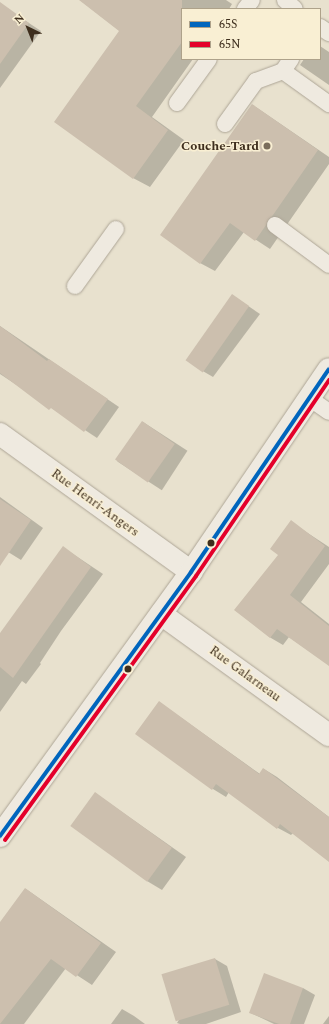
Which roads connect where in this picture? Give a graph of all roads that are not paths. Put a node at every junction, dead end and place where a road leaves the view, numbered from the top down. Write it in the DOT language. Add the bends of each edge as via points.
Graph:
graph roads {
  1 [pos="285,0"];
  2 [pos="294,8"];
  3 [pos="208,60"];
  4 [pos="287,65"];
  5 [pos="177,102"];
  6 [pos="329,104"];
  7 [pos="225,124"];
  8 [pos="275,225"];
  9 [pos="116,229"];
  10 [pos="329,265"];
  11 [pos="75,286"];
  12 [pos="329,369"];
  13 [pos="309,398"];
  14 [pos="329,412"];
  15 [pos="0,434"];
  16 [pos="191,572"];
  17 [pos="161,614"];
  18 [pos="329,735"];
  19 [pos="0,836"];
  1 -- 2 [label="lane"];
  3 -- 5 [label="lane"];
  4 -- 6 [label="lane"];
  4 -- 7 [label="lane" via="256,81"];
  8 -- 10 [label="lane"];
  9 -- 11 [label="lane"];
  12 -- 13 [label="street"];
  13 -- 14 [label="lane"];
  13 -- 16 [label="street"];
  15 -- 16 [label="street, Rue Henri-Angers"];
  16 -- 17 [label="street"];
  17 -- 18 [label="street, Rue Galarneau"];
  17 -- 19 [label="street"];
}
